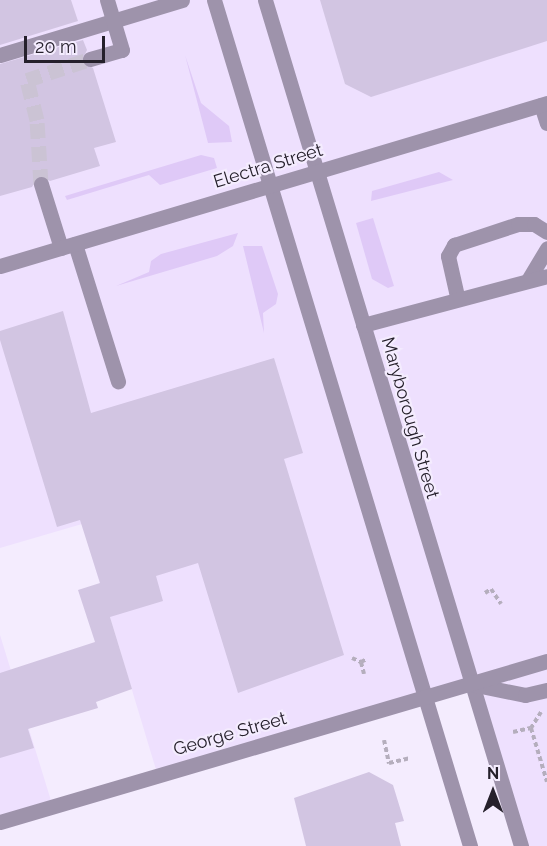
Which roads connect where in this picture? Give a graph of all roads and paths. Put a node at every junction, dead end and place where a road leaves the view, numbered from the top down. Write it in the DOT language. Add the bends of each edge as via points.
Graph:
graph roads {
  1 [pos="107,0"];
  2 [pos="182,0"];
  3 [pos="214,0"];
  4 [pos="264,0"];
  5 [pos="114,20"];
  6 [pos="0,55"];
  7 [pos="90,59"];
  8 [pos="544,104"];
  9 [pos="547,123"];
  10 [pos="317,172"];
  11 [pos="41,184"];
  12 [pos="268,187"];
  13 [pos="547,231"];
  14 [pos="68,246"];
  15 [pos="547,248"];
  16 [pos="0,266"];
  17 [pos="547,276"];
  18 [pos="528,280"];
  19 [pos="457,296"];
  20 [pos="363,325"];
  21 [pos="118,381"];
  22 [pos="485,593"];
  23 [pos="501,603"];
  24 [pos="352,658"];
  25 [pos="367,659"];
  26 [pos="547,661"];
  27 [pos="361,662"];
  28 [pos="364,674"];
  29 [pos="471,684"];
  30 [pos="547,690"];
  31 [pos="423,698"];
  32 [pos="539,708"];
  33 [pos="531,728"];
  34 [pos="513,732"];
  35 [pos="384,740"];
  36 [pos="410,758"];
  37 [pos="547,782"];
  38 [pos="0,822"];
  39 [pos="470,846"];
  40 [pos="521,846"];
  1 -- 5 [label="street"];
  2 -- 5 [label="street"];
  3 -- 12 [label="street"];
  4 -- 10 [label="street, Maryborough Street"];
  5 -- 6 [label="street"];
  5 -- 7 [label="street" via="122,50"];
  8 -- 9 [label="street"];
  8 -- 10 [label="street, Electra Street"];
  10 -- 12 [label="street, Electra Street"];
  10 -- 20 [label="street, Maryborough Street"];
  11 -- 14 [label="street"];
  12 -- 14 [label="street, Electra Street"];
  12 -- 31 [label="street"];
  13 -- 19 [label="street" via="518,224 454,244 448,256"];
  14 -- 16 [label="street, Electra Street"];
  14 -- 21 [label="street"];
  15 -- 18 [label="street"];
  17 -- 18 [label="street"];
  18 -- 19 [label="street"];
  19 -- 20 [label="street"];
  20 -- 29 [label="street, Maryborough Street"];
  22 -- 23 [label="path" via="491,589"];
  24 -- 27 [label="path"];
  25 -- 27 [label="path"];
  26 -- 29 [label="street, George Street"];
  27 -- 28 [label="path"];
  29 -- 30 [label="street" via="525,695"];
  29 -- 31 [label="street, George Street"];
  29 -- 40 [label="street, Maryborough Street"];
  31 -- 38 [label="street, George Street"];
  31 -- 39 [label="street"];
  32 -- 33 [label="path" via="542,716"];
  33 -- 34 [label="path"];
  33 -- 37 [label="path"];
  35 -- 36 [label="path" via="389,763"];
}
